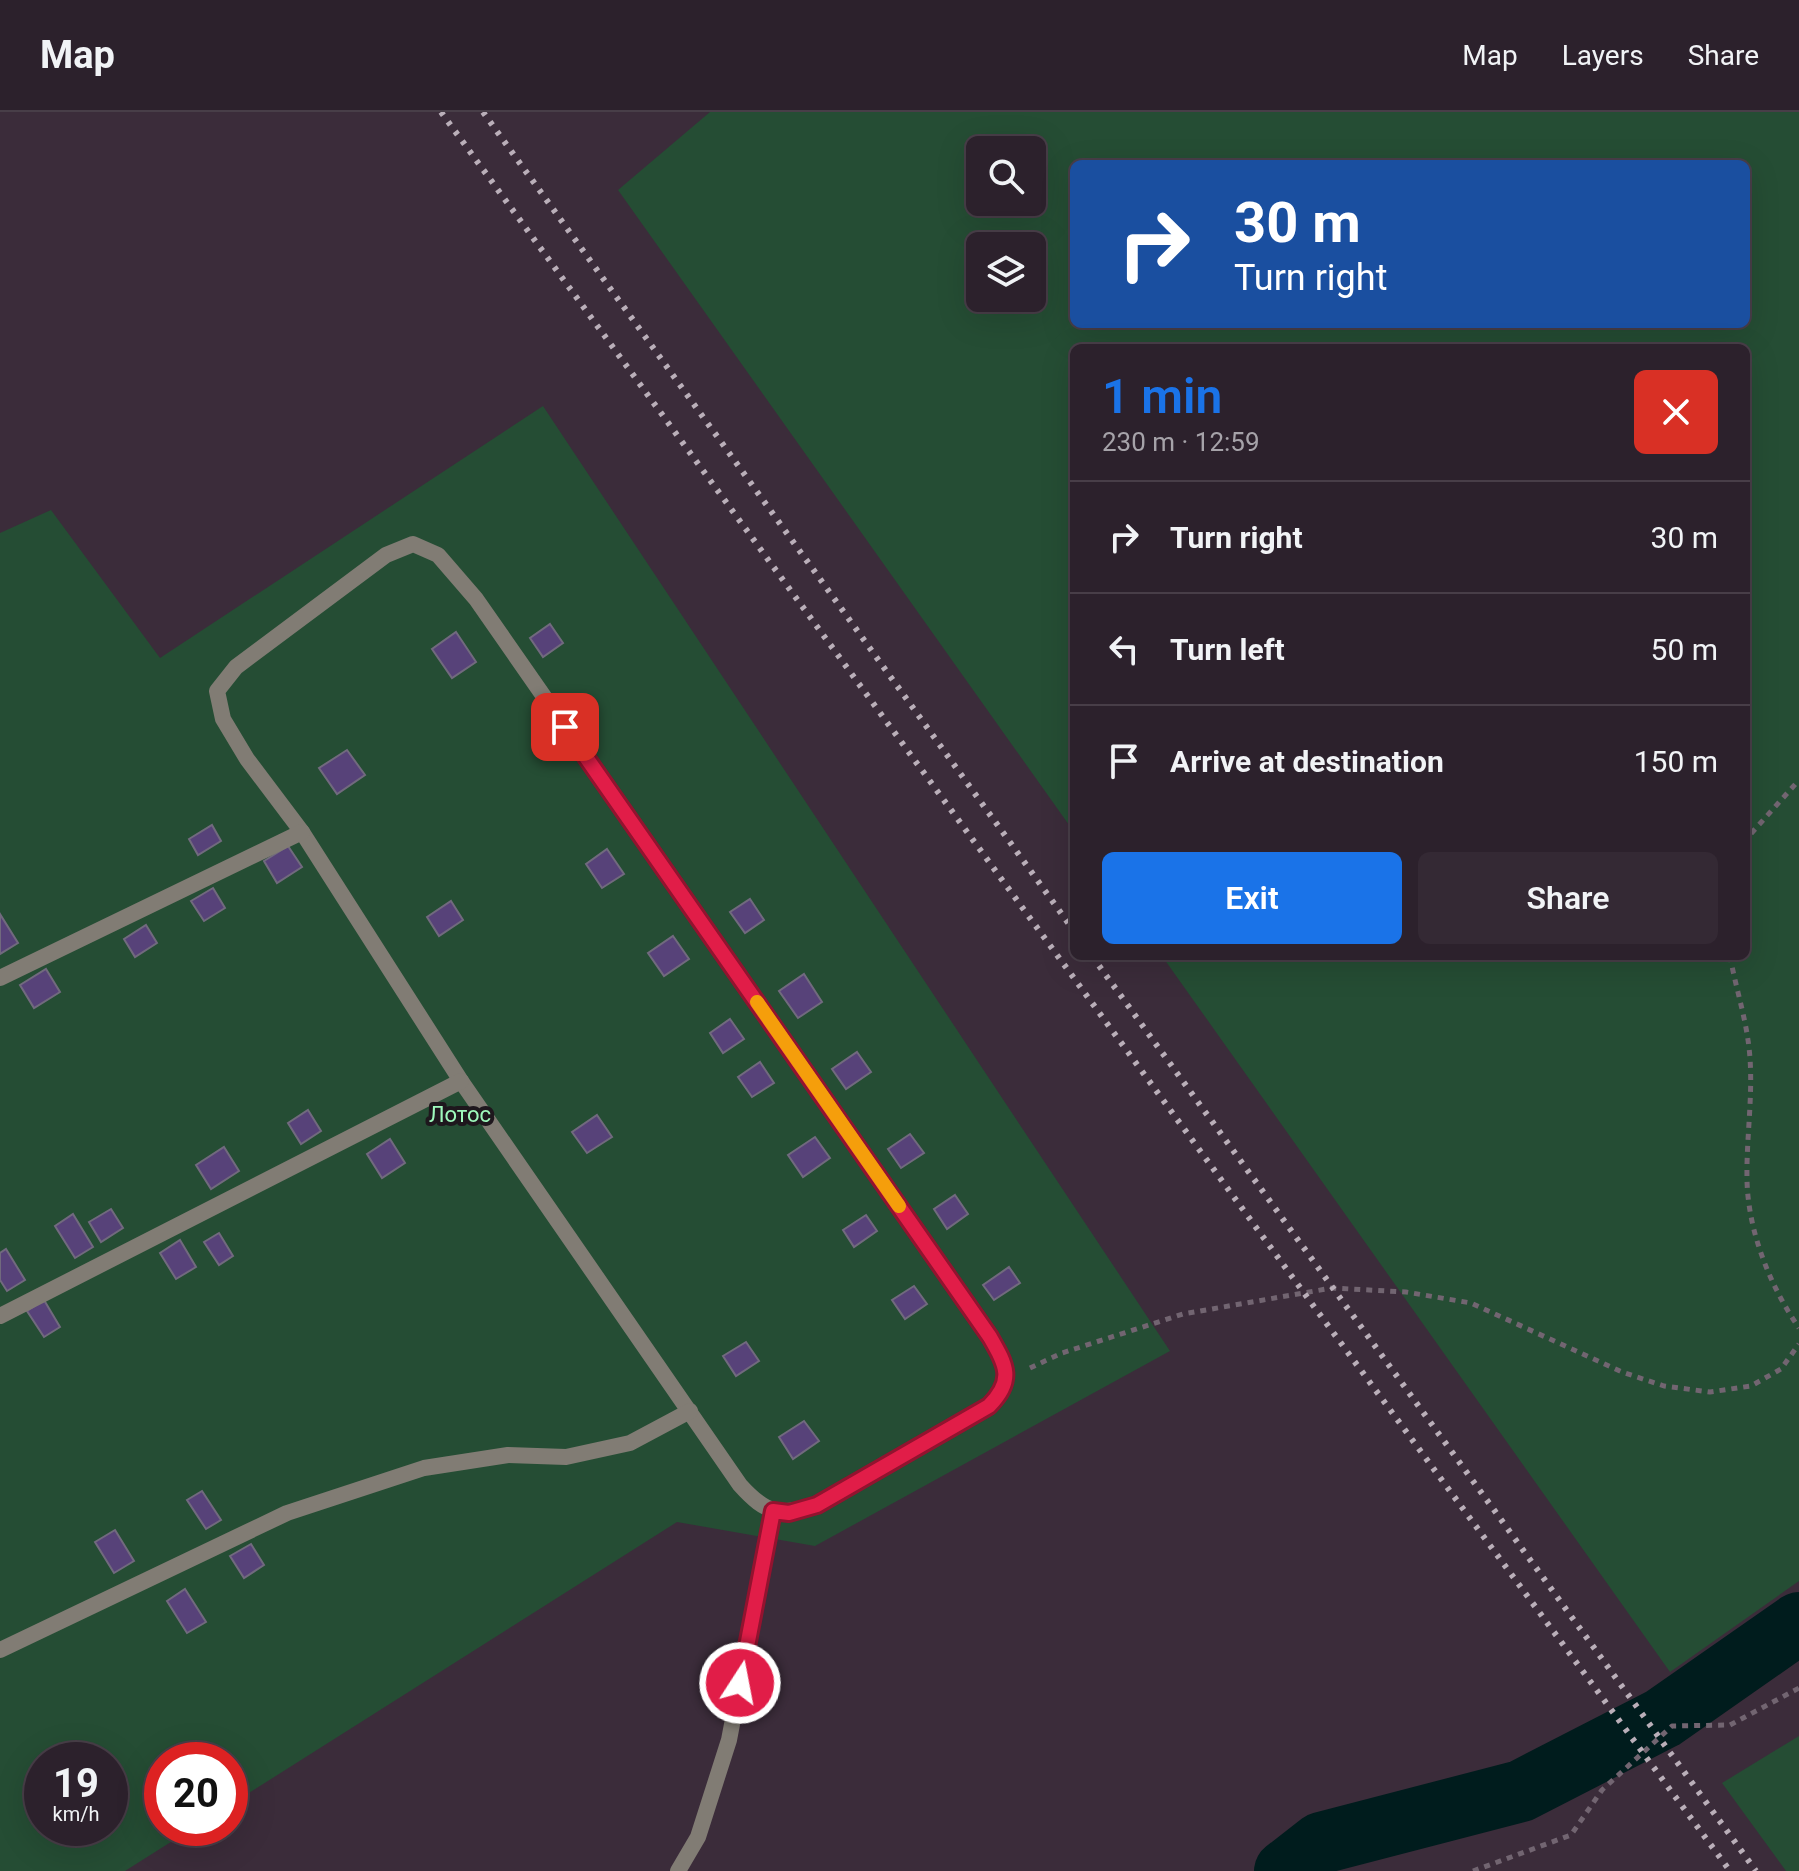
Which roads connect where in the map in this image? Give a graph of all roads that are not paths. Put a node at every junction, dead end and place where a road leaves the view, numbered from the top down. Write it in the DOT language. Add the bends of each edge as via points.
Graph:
graph roads {
  1 [pos="302,832"];
  2 [pos="0,978"];
  3 [pos="461,1081"];
  4 [pos="0,1316"];
  5 [pos="690,1411"];
  6 [pos="773,1511"];
  7 [pos="0,1650"];
  8 [pos="678,1871"];
  1 -- 2 [label="lane"];
  1 -- 3 [label="lane"];
  1 -- 6 [label="lane" via="247,759 223,719 217,691 236,667 386,555 413,544 438,555 476,599 1003,1360 1007,1379 989,1406 817,1505 789,1513"];
  3 -- 4 [label="lane"];
  3 -- 5 [label="lane"];
  5 -- 6 [label="lane" via="740,1485 757,1504"];
  5 -- 7 [label="lane" via="630,1443 566,1457 508,1455 424,1468 287,1513"];
  6 -- 8 [label="lane" via="729,1740 698,1837"];
}
